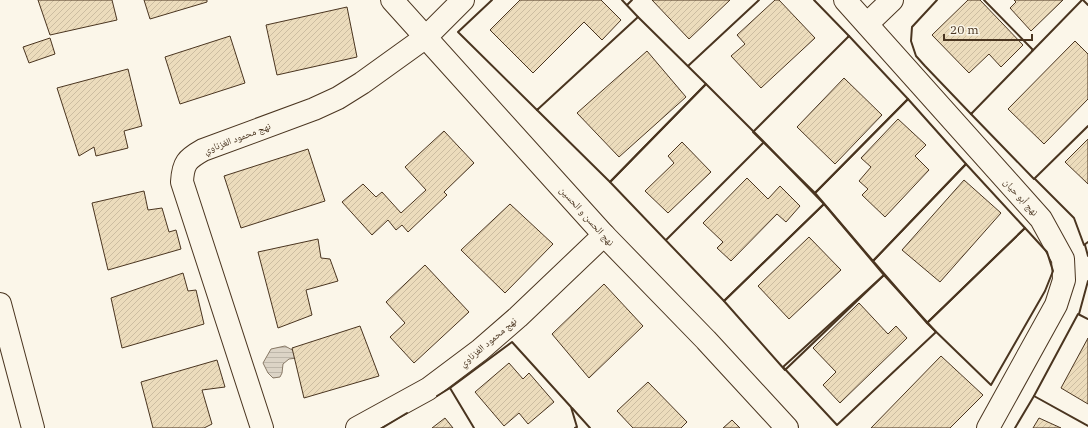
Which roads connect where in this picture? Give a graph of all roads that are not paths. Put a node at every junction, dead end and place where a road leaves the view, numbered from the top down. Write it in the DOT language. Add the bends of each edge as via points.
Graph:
graph roads {
  1 [pos="392,0"];
  2 [pos="463,0"];
  3 [pos="845,0"];
  4 [pos="892,0"];
  5 [pos="867,24"];
  6 [pos="426,36"];
  7 [pos="604,235"];
  8 [pos="0,304"];
  9 [pos="33,428"];
  10 [pos="262,428"];
  11 [pos="357,428"];
  12 [pos="787,428"];
  13 [pos="988,428"];
  1 -- 6 [label="street, نهج الحسن و الحسين"];
  2 -- 6 [label="street, نهج محمود الغزناوي"];
  3 -- 5 [label="street, نهج أبو حيان"];
  4 -- 5 [label="street"];
  5 -- 13 [label="street, نهج أبو حيان" via="1041,219 1063,259 1064,280 1056,305"];
  6 -- 7 [label="street, نهج الحسن و الحسين"];
  6 -- 10 [label="street, نهج محمود الغزناوي" via="338,98 203,150 192,156 183,170 182,182"];
  7 -- 11 [label="street, نهج محمود الغزناوي" via="480,350 428,389"];
  7 -- 12 [label="street, نهج الحسن و الحسين"];
  8 -- 9 [label="street"];
}
